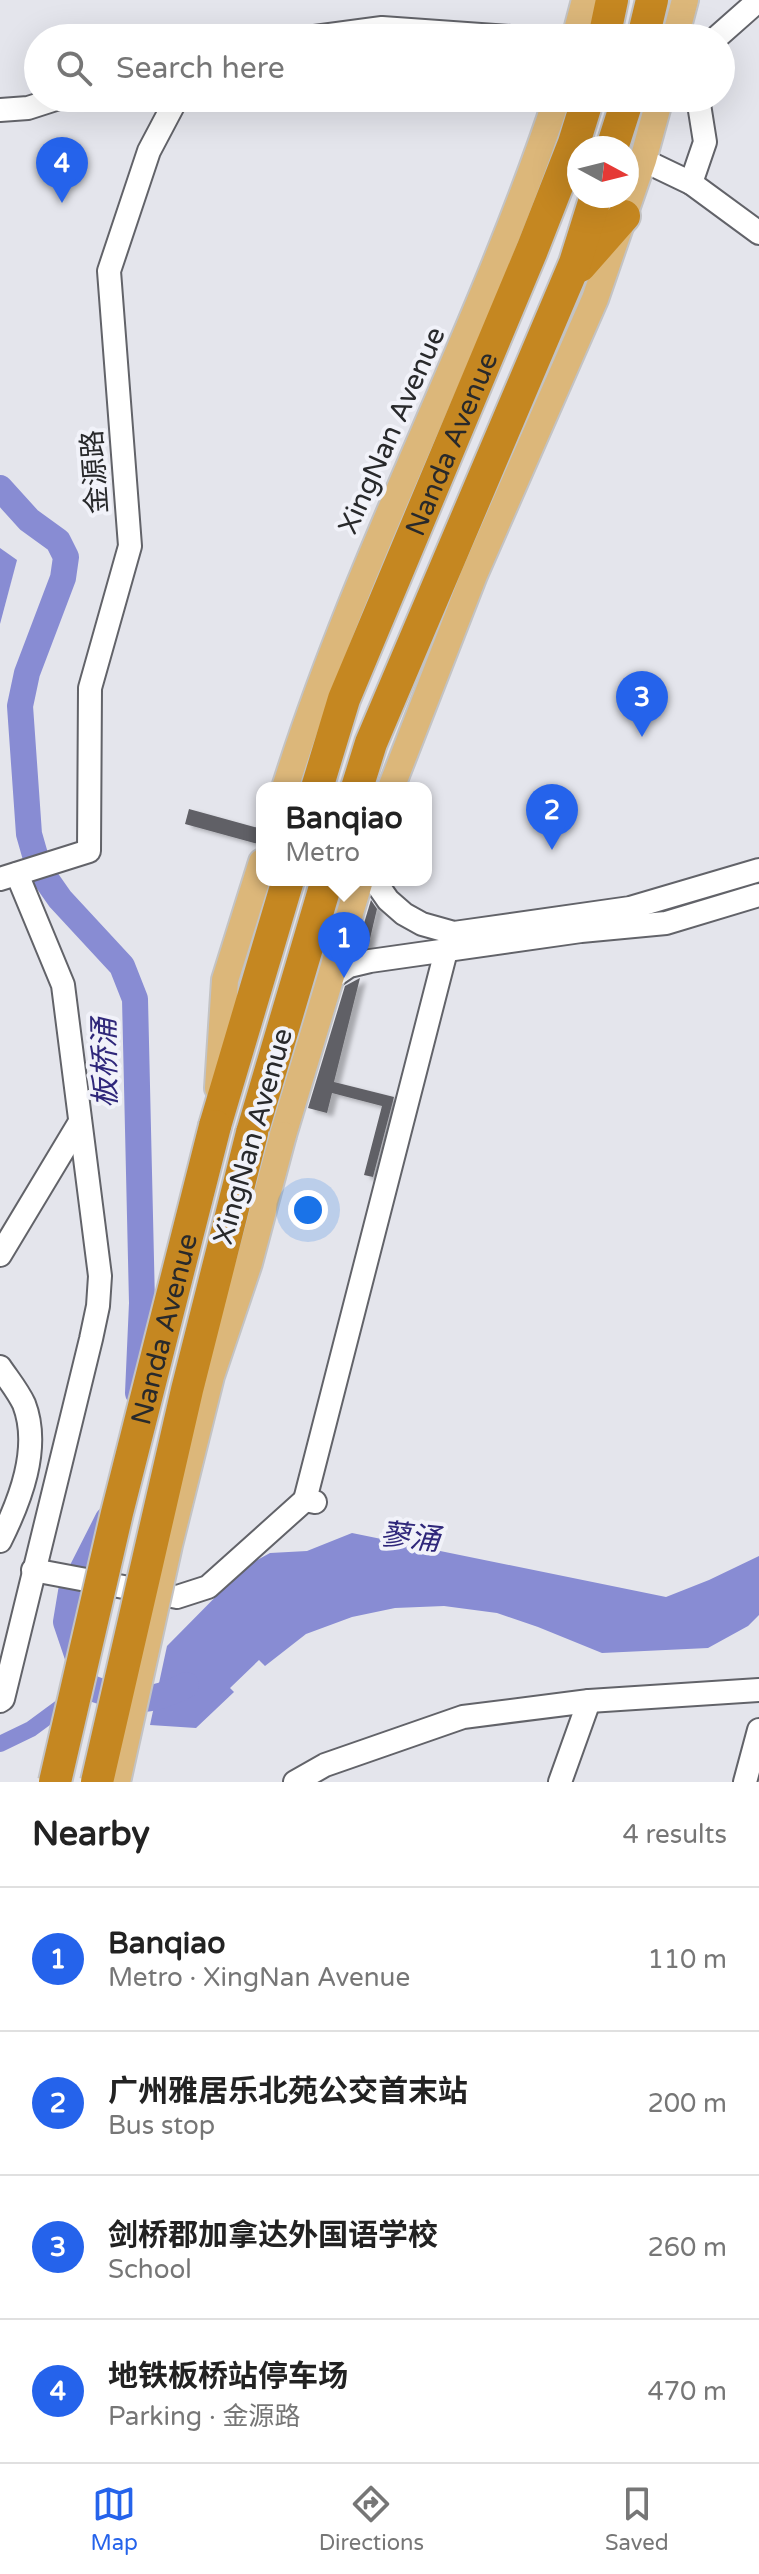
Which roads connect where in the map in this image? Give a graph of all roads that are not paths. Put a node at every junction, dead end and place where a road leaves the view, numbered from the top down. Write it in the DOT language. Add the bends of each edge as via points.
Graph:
graph roads {
  1 [pos="585,0"];
  2 [pos="612,0"];
  3 [pos="652,0"];
  4 [pos="685,0"];
  5 [pos="759,0"];
  6 [pos="579,24"];
  7 [pos="607,24"];
  8 [pos="646,24"];
  9 [pos="679,24"];
  10 [pos="732,24"];
  11 [pos="24,108"];
  12 [pos="0,110"];
  13 [pos="170,112"];
  14 [pos="552,112"];
  15 [pos="584,112"];
  16 [pos="624,112"];
  17 [pos="656,112"];
  18 [pos="700,112"];
  19 [pos="616,136"];
  20 [pos="643,160"];
  21 [pos="691,183"];
  22 [pos="592,208"];
  23 [pos="624,216"];
  24 [pos="759,233"];
  25 [pos="567,280"];
  26 [pos="287,782"];
  27 [pos="319,782"];
  28 [pos="359,782"];
  29 [pos="393,782"];
  30 [pos="759,870"];
  31 [pos="8,876"];
  32 [pos="256,881"];
  33 [pos="286,886"];
  34 [pos="326,886"];
  35 [pos="358,886"];
  36 [pos="378,886"];
  37 [pos="707,886"];
  38 [pos="759,895"];
  39 [pos="714,909"];
  40 [pos="554,927"];
  41 [pos="446,951"];
  42 [pos="330,979"];
  43 [pos="80,1122"];
  44 [pos="215,1126"];
  45 [pos="268,1134"];
  46 [pos="0,1255"];
  47 [pos="249,1263"];
  48 [pos="0,1367"];
  49 [pos="187,1390"];
  50 [pos="23,1402"];
  51 [pos="0,1404"];
  52 [pos="0,1541"];
  53 [pos="34,1570"];
  54 [pos="759,1690"];
  55 [pos="0,1701"];
  56 [pos="589,1701"];
  57 [pos="759,1730"];
  58 [pos="55,1778"];
  59 [pos="102,1781"];
  60 [pos="295,1782"];
  61 [pos="560,1782"];
  62 [pos="745,1782"];
  1 -- 6 [label="main road"];
  2 -- 7 [label="highway"];
  3 -- 8 [label="highway"];
  4 -- 9 [label="main road"];
  5 -- 10 [label="street"];
  11 -- 12 [label="street"];
  13 -- 31 [label="street, 金源路" via="149,151 109,271 130,546 90,688 89,851"];
  14 -- 26 [label="main road, XingNan Avenue" via="468,334 325,667"];
  15 -- 27 [label="highway, Nanda Avenue" via="532,250 344,699"];
  16 -- 19 [label="highway"];
  17 -- 20 [label="main road"];
  18 -- 21 [label="street" via="705,142"];
  20 -- 21 [label="street"];
  20 -- 23 [label="main road"];
  21 -- 24 [label="street"];
  22 -- 25 [label="highway, Nanda Avenue"];
  23 -- 25 [label="highway"];
  23 -- 29 [label="main road" via="595,299 474,575"];
  25 -- 28 [label="highway, Nanda Avenue"];
  30 -- 37 [label="street"];
  31 -- 43 [label="street" via="63,985"];
  32 -- 44 [label="main road, XingNan Avenue" via="225,980"];
  33 -- 44 [label="highway, Nanda Avenue"];
  34 -- 45 [label="highway, Nanda Avenue"];
  35 -- 42 [label="main road, XingNan Avenue"];
  36 -- 40 [label="street" via="404,914 454,933"];
  37 -- 39 [label="street"];
  37 -- 40 [label="street"];
  38 -- 39 [label="street"];
  39 -- 40 [label="street" via="666,923 581,931"];
  40 -- 41 [label="street"];
  41 -- 42 [label="street" via="349,966"];
  41 -- 53 [label="street" via="310,1501 208,1587 177,1597"];
  42 -- 45 [label="main road, XingNan Avenue"];
  43 -- 46 [label="street"];
  43 -- 53 [label="street" via="96,1226 98,1306"];
  44 -- 58 [label="highway, Nanda Avenue, bridge"];
  45 -- 47 [label="main road, XingNan Avenue, bridge"];
  45 -- 49 [label="highway, Nanda Avenue, bridge"];
  47 -- 49 [label="highway, bridge"];
  47 -- 59 [label="main road, XingNan Avenue, bridge" via="211,1376"];
  48 -- 50 [label="street"];
  49 -- 59 [label="highway, Nanda Avenue, bridge"];
  50 -- 51 [label="street"];
  50 -- 52 [label="street" via="32,1436 17,1507"];
  53 -- 55 [label="street"];
  54 -- 56 [label="street"];
  56 -- 60 [label="street" via="463,1717 325,1765"];
  56 -- 61 [label="street"];
  57 -- 62 [label="street"];
}
